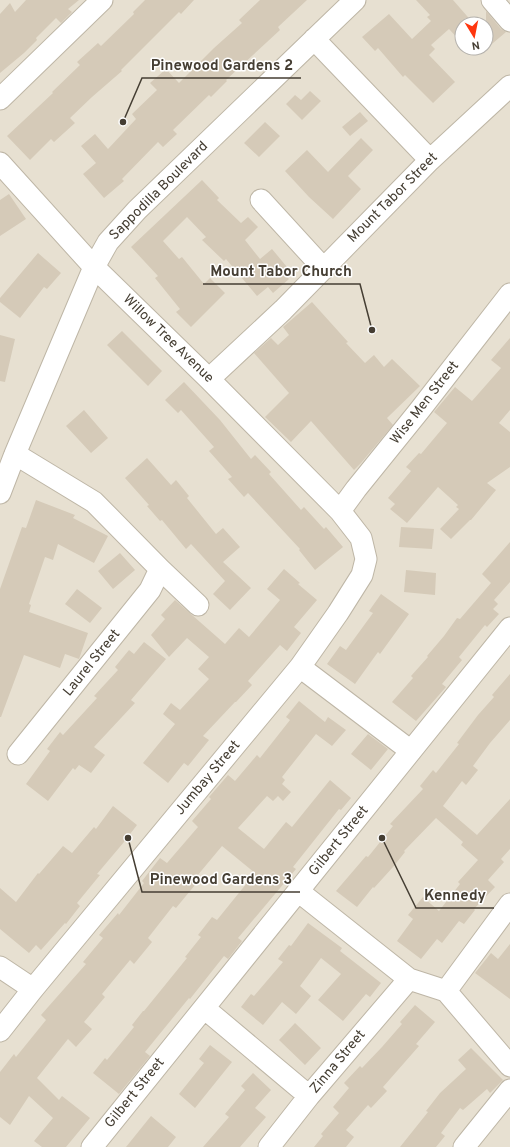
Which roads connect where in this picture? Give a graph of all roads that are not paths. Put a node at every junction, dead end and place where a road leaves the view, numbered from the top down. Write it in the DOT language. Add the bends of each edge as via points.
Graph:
graph roads {
  1 [pos="102,0"];
  2 [pos="356,0"];
  3 [pos="492,0"];
  4 [pos="510,21"];
  5 [pos="314,39"];
  6 [pos="510,86"];
  7 [pos="0,99"];
  8 [pos="430,160"];
  9 [pos="0,163"];
  10 [pos="261,200"];
  11 [pos="94,267"];
  12 [pos="324,269"];
  13 [pos="510,294"];
  14 [pos="209,379"];
  15 [pos="15,454"];
  16 [pos="0,493"];
  17 [pos="340,512"];
  18 [pos="160,568"];
  19 [pos="198,605"];
  20 [pos="510,628"];
  21 [pos="300,667"];
  22 [pos="411,751"];
  23 [pos="18,754"];
  24 [pos="298,891"];
  25 [pos="510,904"];
  26 [pos="0,967"];
  27 [pos="409,979"];
  28 [pos="33,989"];
  29 [pos="446,991"];
  30 [pos="204,1008"];
  31 [pos="0,1031"];
  32 [pos="510,1066"];
  33 [pos="510,1090"];
  34 [pos="309,1096"];
  35 [pos="92,1147"];
  36 [pos="269,1147"];
  37 [pos="464,1147"];
  1 -- 7 [label="street"];
  2 -- 5 [label="street, Sappodilla Boulevard"];
  3 -- 4 [label="street"];
  5 -- 8 [label="street"];
  5 -- 11 [label="street, Sappodilla Boulevard" via="137,210 108,242"];
  6 -- 8 [label="street, Mount Tabor Street"];
  8 -- 12 [label="street, Mount Tabor Street"];
  9 -- 11 [label="street, Willow Tree Avenue"];
  10 -- 12 [label="street"];
  11 -- 14 [label="street, Willow Tree Avenue"];
  11 -- 15 [label="street, Sappodilla Boulevard"];
  12 -- 14 [label="street, Mount Tabor Street"];
  13 -- 17 [label="street, Wise Men Street"];
  14 -- 17 [label="street, Willow Tree Avenue"];
  15 -- 16 [label="street, Sappodilla Boulevard"];
  15 -- 18 [label="street" via="94,502"];
  17 -- 21 [label="street, Jumbay Street" via="361,538 366,559 362,575"];
  18 -- 19 [label="street"];
  18 -- 23 [label="street, Laurel Street" via="150,590"];
  20 -- 22 [label="street, Gilbert Street"];
  21 -- 22 [label="street"];
  21 -- 28 [label="street, Jumbay Street"];
  22 -- 24 [label="street, Gilbert Street"];
  24 -- 27 [label="street"];
  24 -- 30 [label="street, Gilbert Street"];
  25 -- 29 [label="street"];
  26 -- 28 [label="street"];
  27 -- 29 [label="street"];
  27 -- 34 [label="street, Zinna Street"];
  28 -- 31 [label="street, Jumbay Street"];
  29 -- 32 [label="street"];
  30 -- 34 [label="street"];
  30 -- 35 [label="street, Gilbert Street"];
  33 -- 37 [label="street"];
  34 -- 36 [label="street, Zinna Street"];
}
